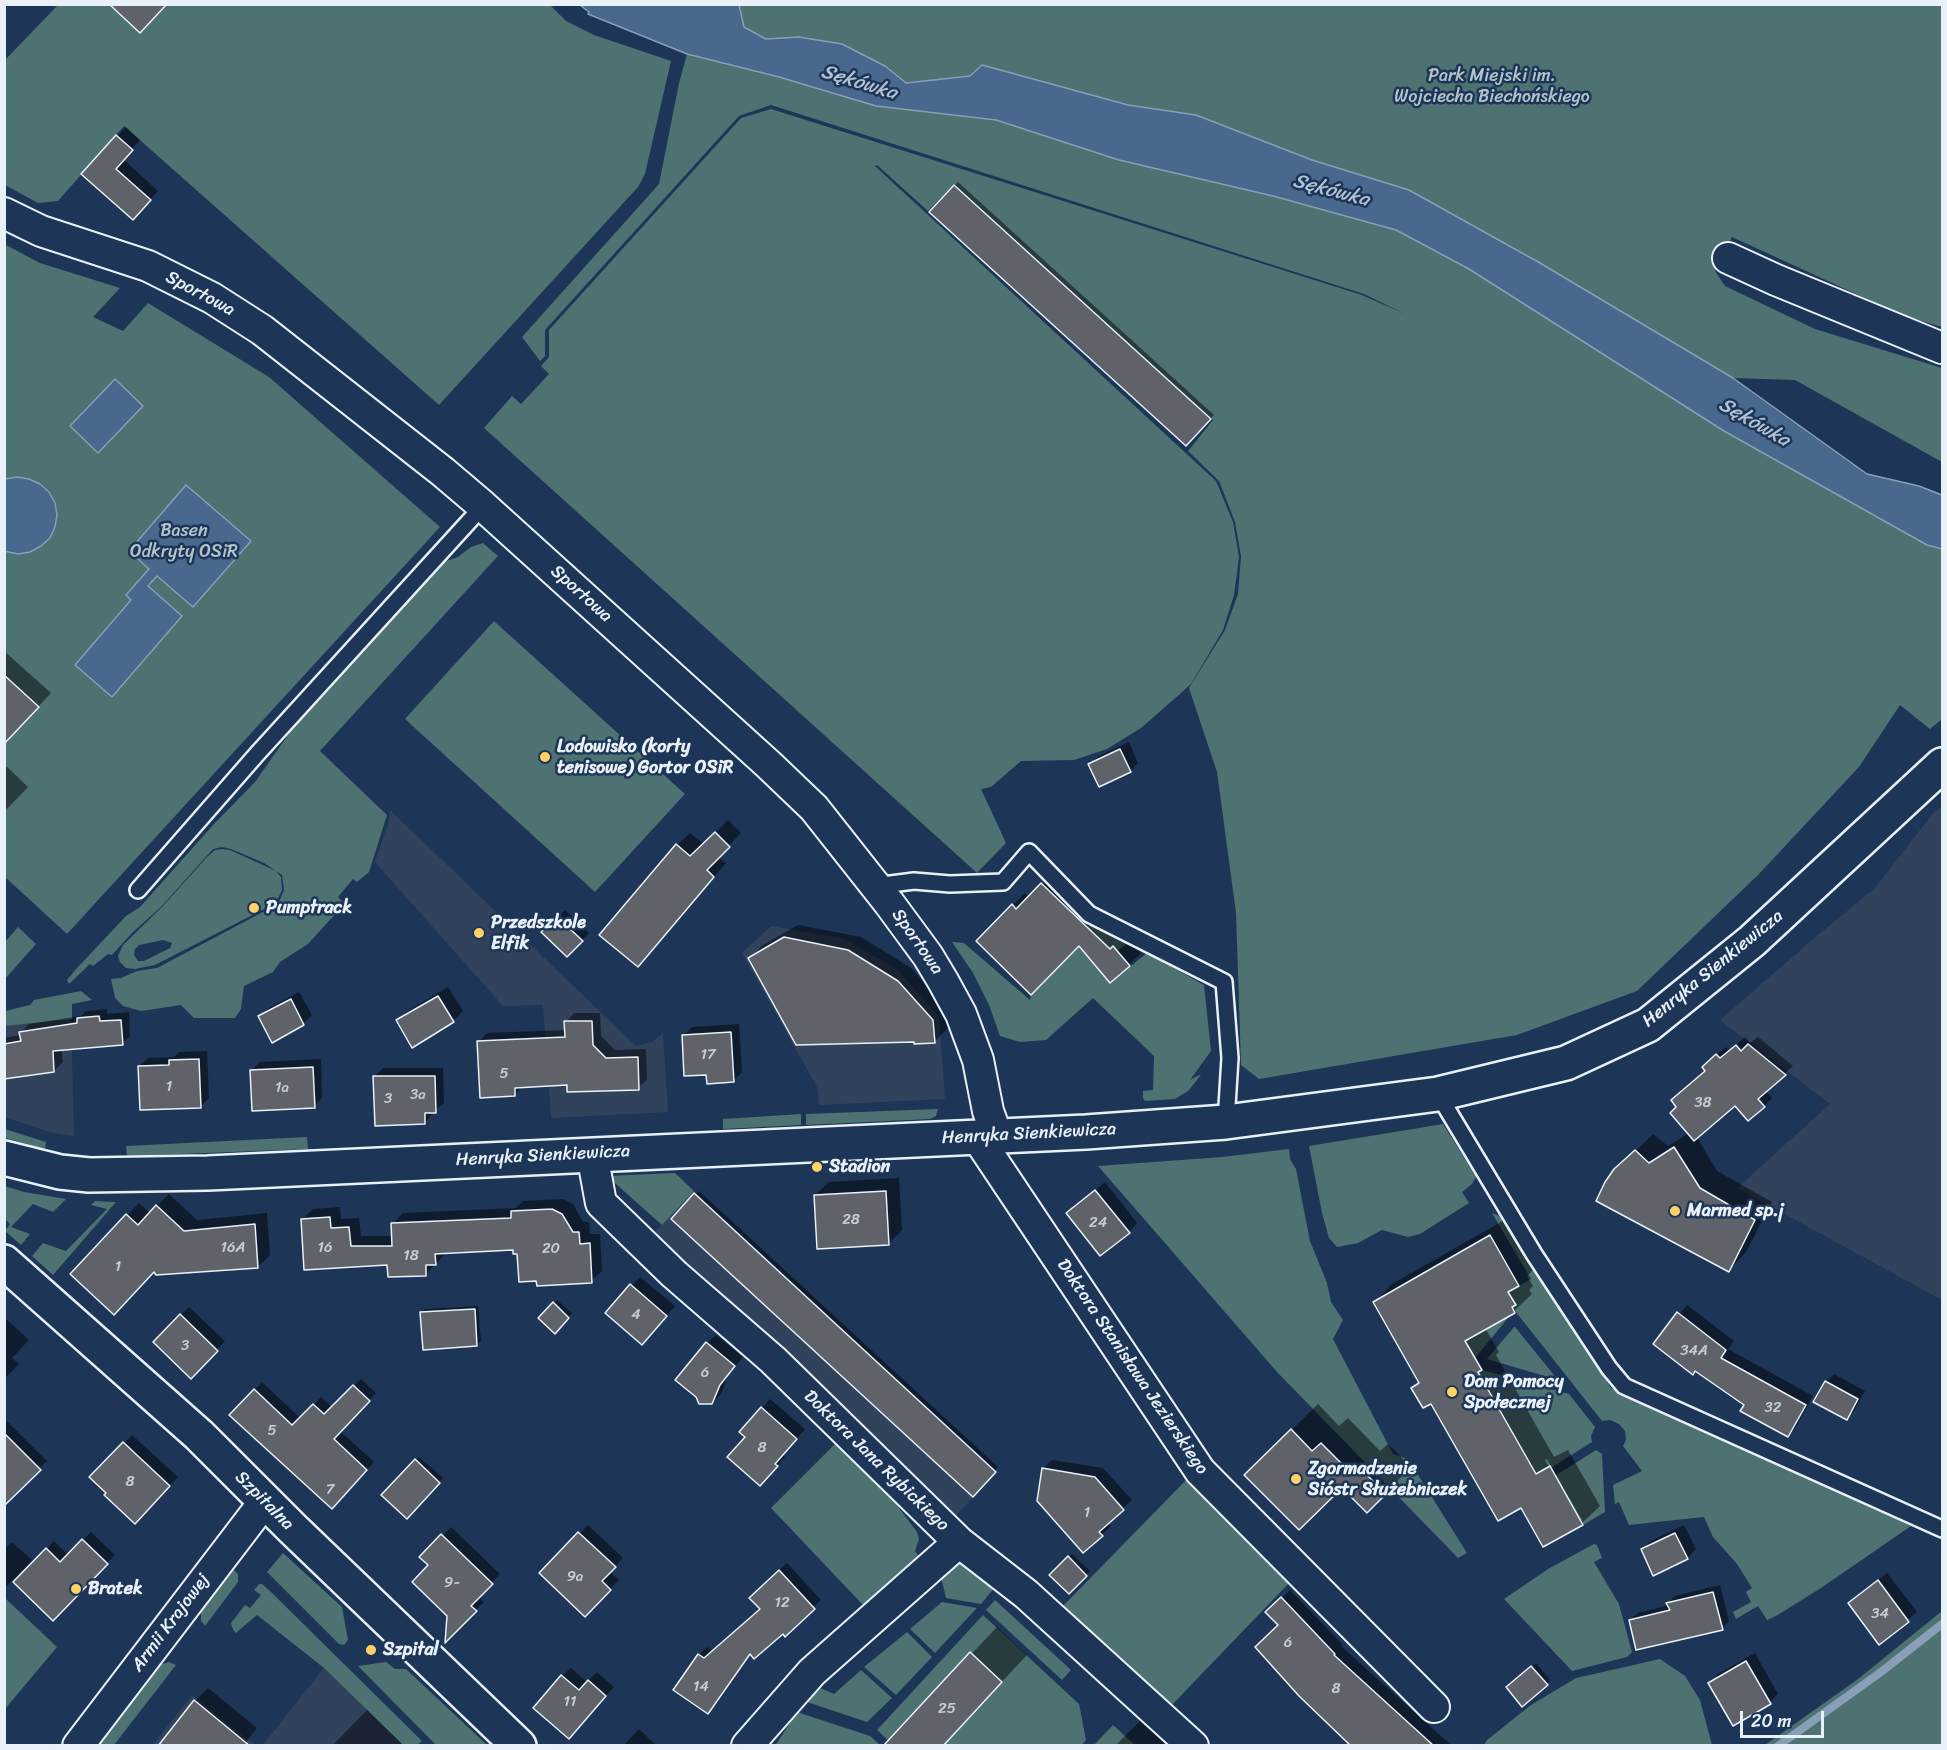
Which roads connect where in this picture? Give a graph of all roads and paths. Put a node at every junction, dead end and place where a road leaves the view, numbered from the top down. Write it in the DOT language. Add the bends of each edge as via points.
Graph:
graph roads {
  1 [pos="4,213"];
  2 [pos="1728,258"];
  3 [pos="1942,348"];
  4 [pos="483,506"];
  5 [pos="1942,765"];
  6 [pos="875,886"];
  7 [pos="138,890"];
  8 [pos="1438,1094"];
  9 [pos="1226,1122"];
  10 [pos="987,1137"];
  11 [pos="592,1154"];
  12 [pos="4,1158"];
  13 [pos="4,1262"];
  14 [pos="265,1501"];
  15 [pos="1942,1529"];
  16 [pos="959,1542"];
  17 [pos="1434,1707"];
  18 [pos="78,1746"];
  19 [pos="519,1746"];
  20 [pos="747,1746"];
  21 [pos="1193,1746"];
  1 -- 4 [label="street, Sportowa" via="41,231 148,266 212,298 262,330"];
  2 -- 3 [label="street"];
  4 -- 6 [label="street, Sportowa" via="814,808"];
  4 -- 7 [label="lane"];
  5 -- 8 [label="main road, Henryka Sienkiewicza" via="1752,941 1648,1025 1566,1063"];
  6 -- 9 [label="lane" via="914,881 1003,882 1029,852 1089,914 1224,982 1230,1058"];
  6 -- 10 [label="street, Sportowa" via="928,956 961,1014 980,1068 988,1111"];
  8 -- 9 [label="main road, Henryka Sienkiewicza"];
  8 -- 15 [label="lane" via="1534,1254 1624,1386"];
  9 -- 10 [label="main road, Henryka Sienkiewicza"];
  10 -- 11 [label="main road, Henryka Sienkiewicza"];
  10 -- 17 [label="street, Doktora Stanisława Jezierskiego" via="1200,1471"];
  11 -- 12 [label="main road, Henryka Sienkiewicza" via="112,1176 60,1172"];
  11 -- 16 [label="street, Doktora Jana Rybickiego" via="602,1203 674,1274 772,1360"];
  13 -- 14 [label="main road, Szpitalna" via="199,1435"];
  14 -- 18 [label="street, Armii Krajowej"];
  14 -- 19 [label="main road, Szpitalna"];
  16 -- 20 [label="street" via="812,1672"];
  16 -- 21 [label="street, Doktora Jana Rybickiego" via="1026,1594"];
}
